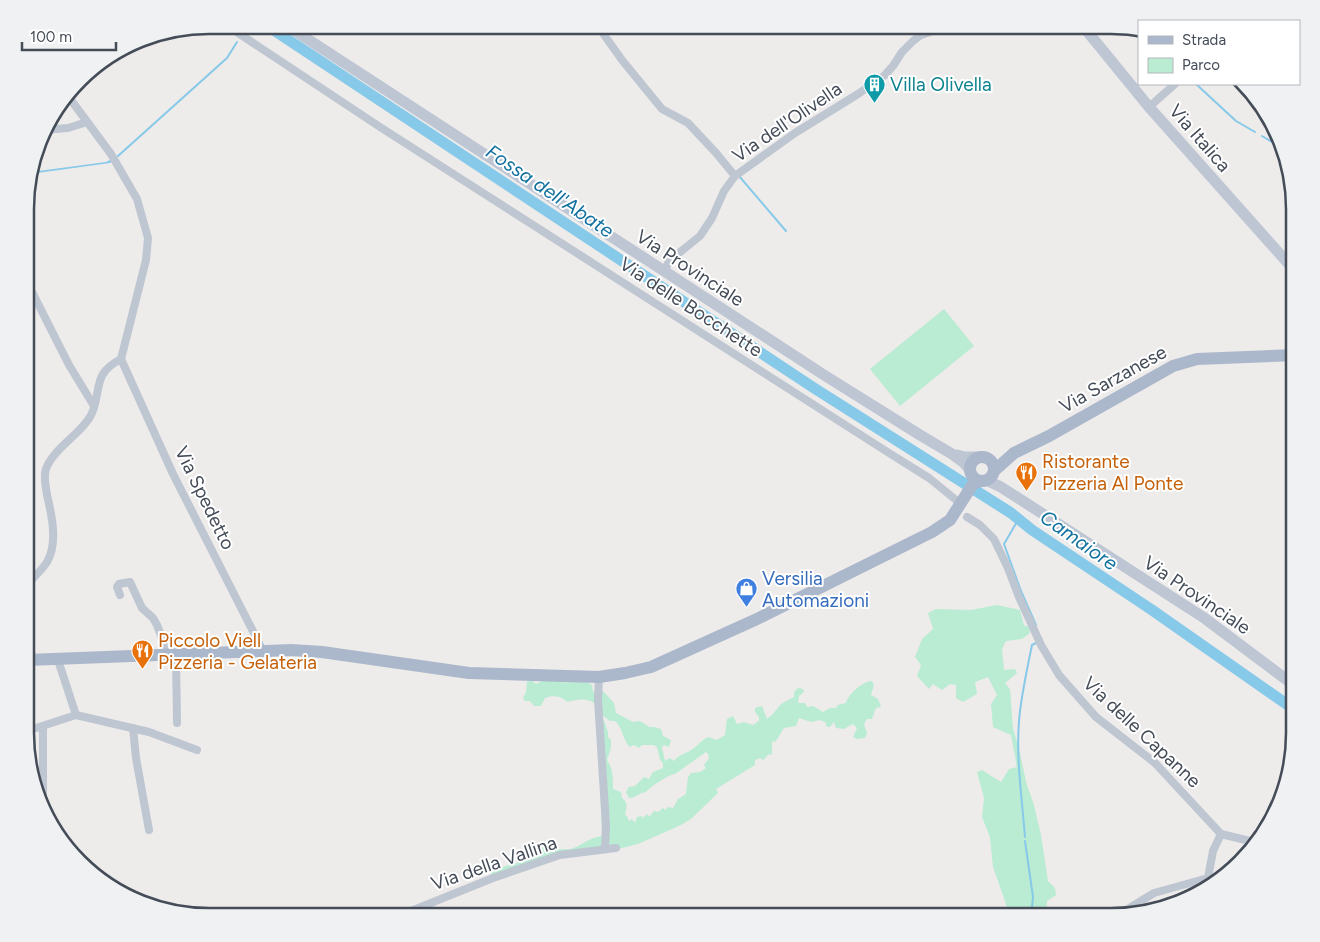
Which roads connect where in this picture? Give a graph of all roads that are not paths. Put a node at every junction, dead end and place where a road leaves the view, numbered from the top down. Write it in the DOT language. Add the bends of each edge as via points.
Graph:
graph roads {
  1 [pos="240,34"];
  2 [pos="300,34"];
  3 [pos="603,34"];
  4 [pos="924,34"];
  5 [pos="1089,34"];
  6 [pos="1174,85"];
  7 [pos="71,100"];
  8 [pos="1149,107"];
  9 [pos="87,122"];
  10 [pos="53,129"];
  11 [pos="735,176"];
  12 [pos="1286,261"];
  13 [pos="664,272"];
  14 [pos="34,297"];
  15 [pos="1286,355"];
  16 [pos="120,360"];
  17 [pos="94,406"];
  18 [pos="1014,453"];
  19 [pos="952,454"];
  20 [pos="983,457"];
  21 [pos="981,476"];
  22 [pos="961,508"];
  23 [pos="34,576"];
  24 [pos="120,595"];
  25 [pos="263,651"];
  26 [pos="170,654"];
  27 [pos="34,660"];
  28 [pos="58,660"];
  29 [pos="598,677"];
  30 [pos="1286,679"];
  31 [pos="76,715"];
  32 [pos="177,723"];
  33 [pos="43,726"];
  34 [pos="133,728"];
  35 [pos="34,729"];
  36 [pos="197,750"];
  37 [pos="43,788"];
  38 [pos="149,830"];
  39 [pos="1221,834"];
  40 [pos="1249,841"];
  41 [pos="616,848"];
  42 [pos="605,849"];
  43 [pos="1130,907"];
  44 [pos="418,908"];
  1 -- 22 [label="street, Via delle Bocchette" via="920,471"];
  2 -- 13 [label="main road, Via Provinciale"];
  3 -- 11 [label="street" via="662,109 688,123"];
  4 -- 11 [label="street, Via dell'Olivella" via="902,52 884,76"];
  5 -- 8 [label="main road, Via Italica"];
  6 -- 8 [label="street"];
  7 -- 9 [label="street"];
  8 -- 12 [label="main road, Via Italica"];
  9 -- 10 [label="street"];
  9 -- 16 [label="street" via="111,154 137,199 148,238 146,260"];
  11 -- 13 [label="street, Via dell'Olivella" via="700,236 669,261"];
  13 -- 19 [label="main road, Via Provinciale"];
  14 -- 17 [label="street"];
  15 -- 18 [label="main road, Via Sarzanese" via="1197,359 1179,363"];
  16 -- 17 [label="street" via="103,371"];
  16 -- 25 [label="street, Via Spedetto" via="173,474"];
  17 -- 23 [label="street" via="92,414 45,470 53,545 46,563"];
  18 -- 20 [label="main road, Via Sarzanese"];
  18 -- 21 [label="main road, Via Sarzanese"];
  19 -- 20 [label="main road, Via Provinciale"];
  19 -- 21 [label="main road, Via Provinciale"];
  20 -- 21 [label="main road" via="972,464"];
  20 -- 21 [label="main road" via="992,462"];
  21 -- 22 [label="main road"];
  21 -- 30 [label="main road, Via Provinciale" via="1204,617"];
  22 -- 29 [label="main road" via="938,529 757,619 650,667"];
  22 -- 39 [label="street, Via delle Capanne" via="994,539 1041,645 1059,675 1096,717 1154,763"];
  24 -- 26 [label="street" via="119,584 130,582 142,608 157,625"];
  25 -- 26 [label="main road"];
  25 -- 29 [label="main road" via="322,652 486,675"];
  26 -- 28 [label="main road"];
  26 -- 32 [label="street"];
  27 -- 28 [label="main road"];
  28 -- 31 [label="street"];
  29 -- 42 [label="street"];
  31 -- 33 [label="street"];
  31 -- 34 [label="street"];
  33 -- 35 [label="street"];
  33 -- 37 [label="street"];
  34 -- 36 [label="street"];
  34 -- 38 [label="street"];
  39 -- 40 [label="street"];
  39 -- 43 [label="street" via="1208,878 1154,892"];
  41 -- 42 [label="street, Via della Vallina"];
  42 -- 44 [label="street, Via della Vallina" via="560,856"];
}
